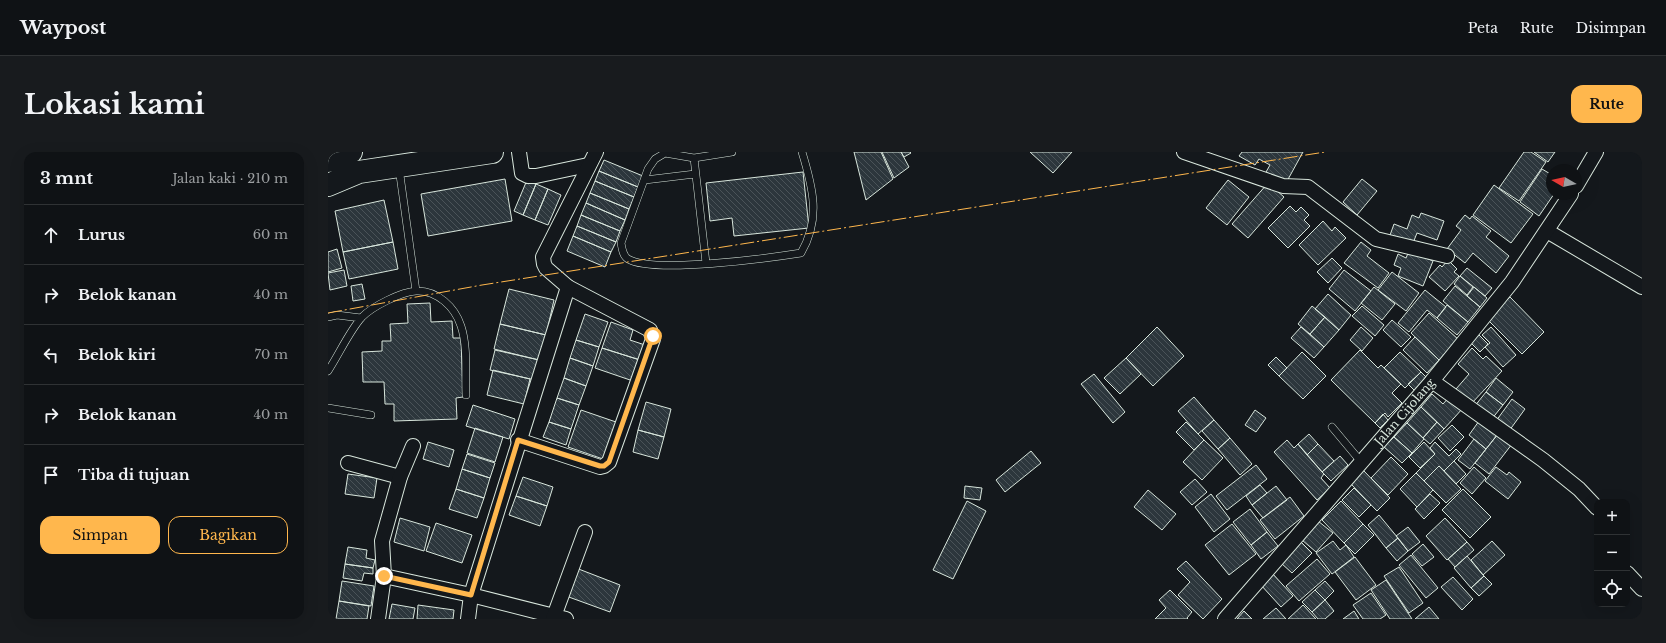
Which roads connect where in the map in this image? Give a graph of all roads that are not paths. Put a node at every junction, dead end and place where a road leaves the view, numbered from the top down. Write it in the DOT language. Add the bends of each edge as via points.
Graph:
graph roads {
  1 [pos="351,152"];
  2 [pos="492,152"];
  3 [pos="519,152"];
  4 [pos="596,152"];
  5 [pos="665,152"];
  6 [pos="732,152"];
  7 [pos="802,152"];
  8 [pos="1184,152"];
  9 [pos="1596,152"];
  10 [pos="694,158"];
  11 [pos="328,161"];
  12 [pos="588,165"];
  13 [pos="398,166"];
  14 [pos="695,174"];
  15 [pos="1582,176"];
  16 [pos="645,180"];
  17 [pos="328,184"];
  18 [pos="1567,200"];
  19 [pos="1547,231"];
  20 [pos="1447,256"];
  21 [pos="706,263"];
  22 [pos="568,287"];
  23 [pos="1642,287"];
  24 [pos="416,291"];
  25 [pos="328,317"];
  26 [pos="362,318"];
  27 [pos="328,371"];
  28 [pos="1432,381"];
  29 [pos="466,395"];
  30 [pos="328,408"];
  31 [pos="371,415"];
  32 [pos="1332,427"];
  33 [pos="518,440"];
  34 [pos="413,446"];
  35 [pos="348,463"];
  36 [pos="1362,464"];
  37 [pos="400,477"];
  38 [pos="1594,505"];
  39 [pos="586,532"];
  40 [pos="384,576"];
  41 [pos="1630,576"];
  42 [pos="1642,589"];
  43 [pos="471,595"];
  44 [pos="558,618"];
  45 [pos="378,619"];
  46 [pos="468,619"];
  47 [pos="1225,619"];
  1 -- 11 [label="main road"];
  2 -- 13 [label="main road"];
  3 -- 12 [label="street" via="522,173 528,176"];
  4 -- 12 [label="street"];
  5 -- 10 [label="lane"];
  5 -- 16 [label="lane" via="652,163"];
  6 -- 10 [label="lane"];
  7 -- 21 [label="lane" via="813,186 813,218 808,240 801,253"];
  8 -- 20 [label="street" via="1283,186 1308,188 1376,239"];
  9 -- 15 [label="street"];
  10 -- 14 [label="lane"];
  12 -- 22 [label="street" via="543,257 546,268"];
  13 -- 17 [label="main road" via="359,172"];
  13 -- 24 [label="lane"];
  14 -- 16 [label="lane"];
  14 -- 21 [label="lane"];
  16 -- 21 [label="lane" via="621,243 624,254 628,259 639,263 677,266"];
  18 -- 19 [label="street, Jalan Cijolang"];
  19 -- 23 [label="street"];
  19 -- 28 [label="street, Jalan Cijolang" via="1512,282"];
  22 -- 33 [label="street"];
  22 -- 33 [label="street" via="650,330 653,339 609,462 604,466"];
  24 -- 26 [label="lane" via="388,300 374,307"];
  24 -- 29 [label="lane" via="436,295 456,313 464,337"];
  25 -- 26 [label="lane" via="337,315"];
  26 -- 27 [label="lane"];
  28 -- 36 [label="street, Jalan Cijolang"];
  28 -- 38 [label="street" via="1543,460"];
  30 -- 31 [label="lane"];
  32 -- 36 [label="lane"];
  33 -- 43 [label="street"];
  34 -- 37 [label="street"];
  35 -- 37 [label="street"];
  36 -- 47 [label="street, Jalan Cijolang"];
  37 -- 40 [label="street" via="382,541"];
  39 -- 44 [label="street"];
  40 -- 43 [label="street"];
  40 -- 45 [label="street"];
  41 -- 42 [label="street"];
  43 -- 44 [label="street"];
  43 -- 46 [label="street"];
}
